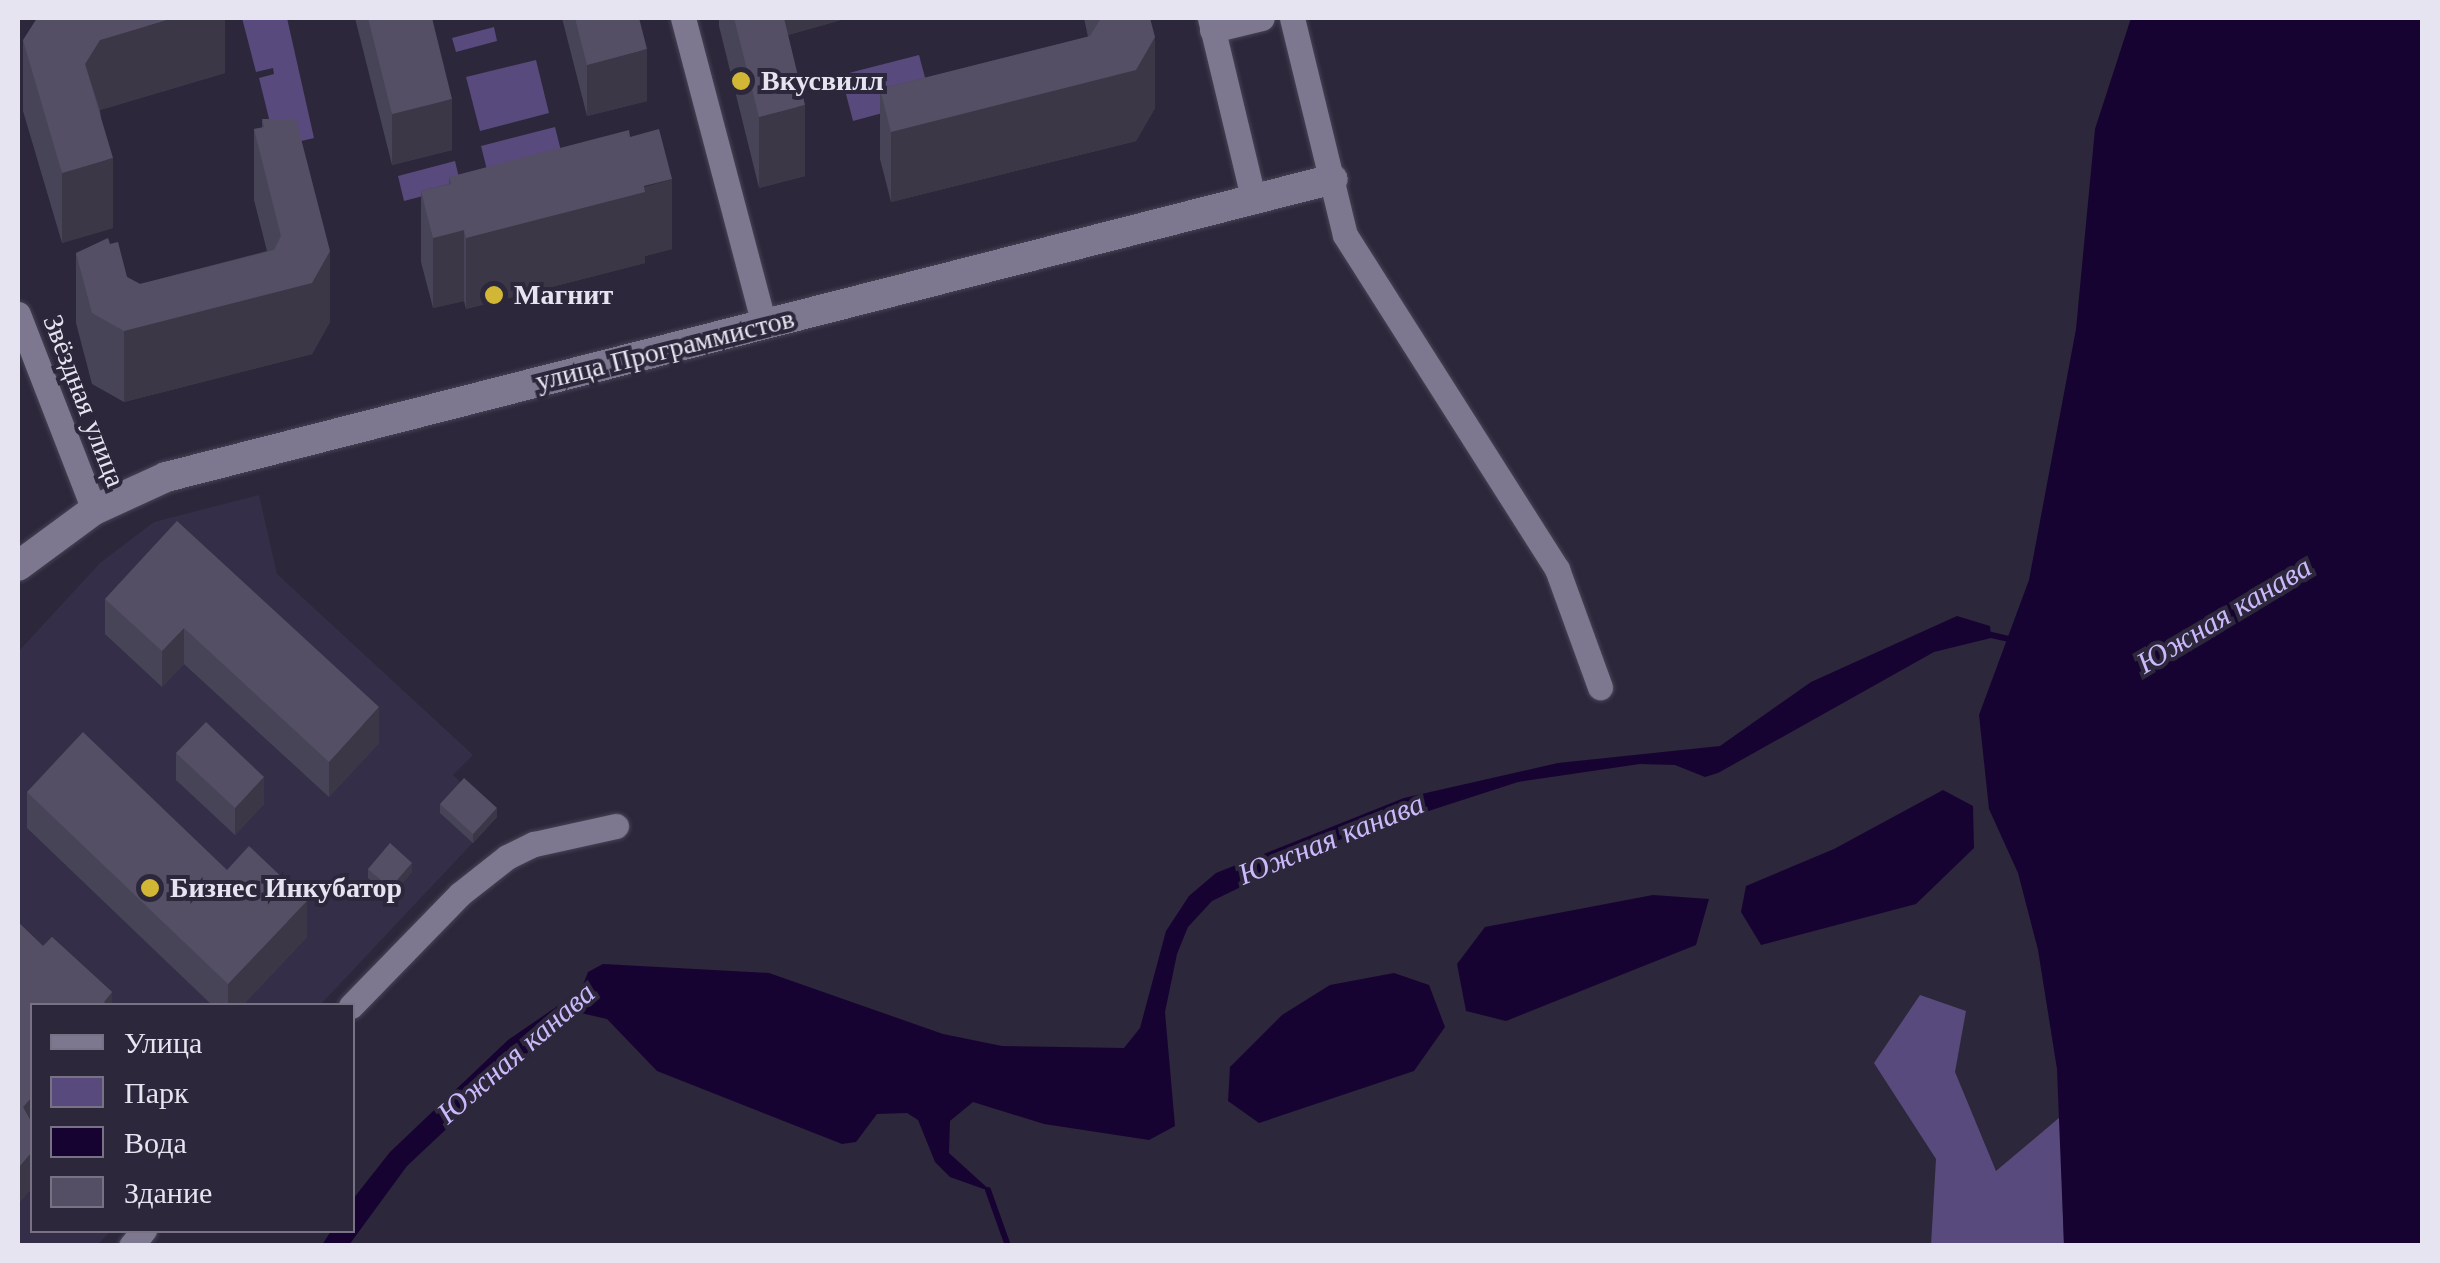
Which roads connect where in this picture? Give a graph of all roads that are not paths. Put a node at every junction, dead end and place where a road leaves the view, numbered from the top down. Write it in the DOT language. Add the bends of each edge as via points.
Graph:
graph roads {
  1 [pos="683,18"];
  2 [pos="1262,18"];
  3 [pos="1292,18"];
  4 [pos="1211,24"];
  5 [pos="1333,179"];
  6 [pos="1254,202"];
  7 [pos="18,314"];
  8 [pos="764,325"];
  9 [pos="94,510"];
  10 [pos="18,566"];
  11 [pos="1600,687"];
  12 [pos="616,826"];
  13 [pos="354,1003"];
  1 -- 8 [label="street"];
  2 -- 4 [label="street"];
  3 -- 5 [label="street"];
  4 -- 6 [label="street"];
  5 -- 6 [label="street, улица Программистов"];
  5 -- 11 [label="street" via="1345,235 1556,569"];
  6 -- 8 [label="street, улица Программистов"];
  7 -- 9 [label="street, Звёздная улица"];
  8 -- 9 [label="street, улица Программистов" via="166,478"];
  9 -- 10 [label="street, улица Программистов"];
  12 -- 13 [label="street" via="534,844 508,857 460,894"];
}
